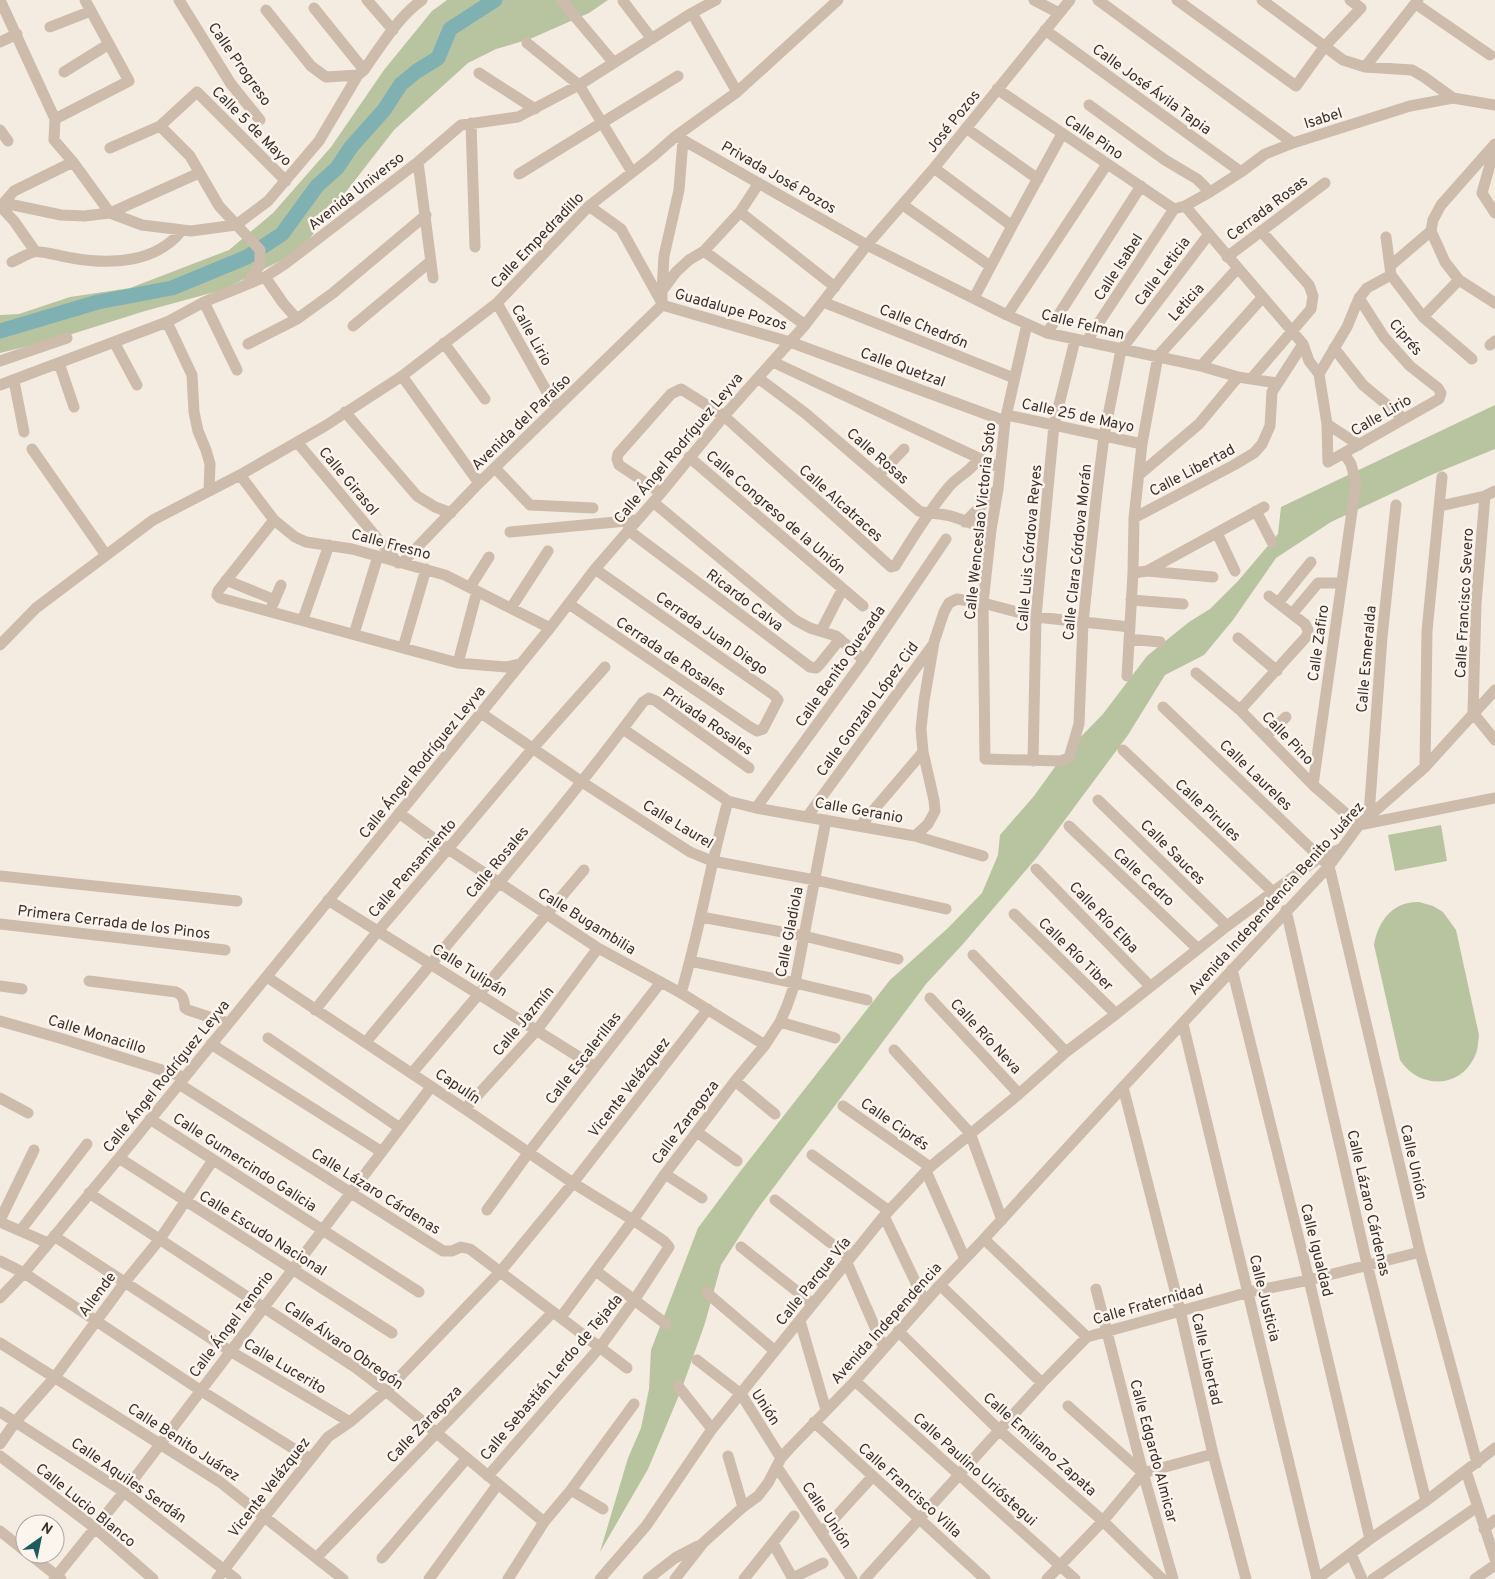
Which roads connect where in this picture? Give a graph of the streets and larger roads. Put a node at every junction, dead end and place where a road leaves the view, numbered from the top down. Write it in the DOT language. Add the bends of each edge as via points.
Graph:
graph roads {
  1 [pos="0,0"];
  2 [pos="84,0"];
  3 [pos="179,0"];
  4 [pos="367,0"];
  5 [pos="422,0"];
  6 [pos="561,0"];
  7 [pos="623,0"];
  8 [pos="716,0"];
  9 [pos="838,0"];
  10 [pos="1034,0"];
  11 [pos="1070,0"];
  12 [pos="1098,0"];
  13 [pos="1177,0"];
  14 [pos="1262,0"];
  15 [pos="1350,0"];
  16 [pos="1417,2"];
  17 [pos="314,8"];
  18 [pos="266,10"];
  19 [pos="90,11"];
  20 [pos="692,13"];
  21 [pos="1059,13"];
  22 [pos="50,27"];
  23 [pos="393,30"];
  24 [pos="1045,30"];
  25 [pos="17,34"];
  26 [pos="652,39"];
  27 [pos="0,42"];
  28 [pos="527,43"];
  29 [pos="109,44"];
  30 [pos="1325,46"];
  31 [pos="1490,55"];
  32 [pos="614,63"];
  33 [pos="1365,67"];
  34 [pos="64,72"];
  35 [pos="361,72"];
  36 [pos="479,73"];
  37 [pos="678,76"];
  38 [pos="579,85"];
  39 [pos="997,89"];
  40 [pos="737,92"];
  41 [pos="1453,98"];
  42 [pos="1090,105"];
  43 [pos="1495,105"];
  44 [pos="535,108"];
  45 [pos="56,120"];
  46 [pos="260,120"];
  47 [pos="471,123"];
  48 [pos="602,123"];
  49 [pos="160,126"];
  50 [pos="966,128"];
  51 [pos="0,130"];
  52 [pos="1062,134"];
  53 [pos="680,138"];
  54 [pos="8,141"];
  55 [pos="1293,143"];
  56 [pos="1495,145"];
  57 [pos="110,148"];
  58 [pos="73,162"];
  59 [pos="418,162"];
  60 [pos="1107,164"];
  61 [pos="1492,165"];
  62 [pos="934,168"];
  63 [pos="632,172"];
  64 [pos="1241,172"];
  65 [pos="199,173"];
  66 [pos="519,174"];
  67 [pos="1038,179"];
  68 [pos="286,182"];
  69 [pos="759,183"];
  70 [pos="1325,183"];
  71 [pos="1141,186"];
  72 [pos="1210,192"];
  73 [pos="903,204"];
  74 [pos="1,206"];
  75 [pos="589,206"];
  76 [pos="1180,208"];
  77 [pos="740,212"];
  78 [pos="110,213"];
  79 [pos="1495,213"];
  80 [pos="426,215"];
  81 [pos="236,225"];
  82 [pos="1012,226"];
  83 [pos="182,230"];
  84 [pos="1262,231"];
  85 [pos="1431,232"];
  86 [pos="1209,234"];
  87 [pos="1386,237"];
  88 [pos="867,245"];
  89 [pos="476,247"];
  90 [pos="704,250"];
  91 [pos="35,251"];
  92 [pos="1227,256"];
  93 [pos="431,260"];
  94 [pos="12,262"];
  95 [pos="990,266"];
  96 [pos="1237,269"];
  97 [pos="1391,270"];
  98 [pos="265,277"];
  99 [pos="433,278"];
  100 [pos="1459,280"];
  101 [pos="247,284"];
  102 [pos="835,287"];
  103 [pos="662,291"];
  104 [pos="974,298"];
  105 [pos="1262,298"];
  106 [pos="1359,298"];
  107 [pos="1494,300"];
  108 [pos="204,302"];
  109 [pos="823,302"];
  110 [pos="497,304"];
  111 [pos="662,305"];
  112 [pos="1007,315"];
  113 [pos="1423,317"];
  114 [pos="297,319"];
  115 [pos="167,322"];
  116 [pos="1026,324"];
  117 [pos="353,326"];
  118 [pos="805,326"];
  119 [pos="1291,332"];
  120 [pos="1046,333"];
  121 [pos="67,338"];
  122 [pos="1080,341"];
  123 [pos="114,342"];
  124 [pos="444,342"];
  125 [pos="790,342"];
  126 [pos="248,344"];
  127 [pos="1303,344"];
  128 [pos="1334,348"];
  129 [pos="1122,350"];
  130 [pos="1158,356"];
  131 [pos="1472,359"];
  132 [pos="0,361"];
  133 [pos="772,362"];
  134 [pos="59,363"];
  135 [pos="1201,366"];
  136 [pos="237,370"];
  137 [pos="1319,374"];
  138 [pos="402,376"];
  139 [pos="1238,377"];
  140 [pos="758,378"];
  141 [pos="1014,378"];
  142 [pos="1251,379"];
  143 [pos="14,381"];
  144 [pos="1276,383"];
  145 [pos="0,385"];
  146 [pos="137,385"];
  147 [pos="1438,388"];
  148 [pos="485,399"];
  149 [pos="74,407"];
  150 [pos="556,408"];
  151 [pos="346,412"];
  152 [pos="724,416"];
  153 [pos="1006,418"];
  154 [pos="1404,419"];
  155 [pos="1327,424"];
  156 [pos="1054,425"];
  157 [pos="24,432"];
  158 [pos="1104,436"];
  159 [pos="297,442"];
  160 [pos="1142,444"];
  161 [pos="1359,445"];
  162 [pos="32,449"];
  163 [pos="904,449"];
  164 [pos="1344,452"];
  165 [pos="689,457"];
  166 [pos="979,458"];
  167 [pos="495,468"];
  168 [pos="1000,468"];
  169 [pos="1140,474"];
  170 [pos="240,475"];
  171 [pos="878,476"];
  172 [pos="1442,477"];
  173 [pos="479,483"];
  174 [pos="998,489"];
  175 [pos="209,490"];
  176 [pos="661,493"];
  177 [pos="1490,494"];
  178 [pos="653,502"];
  179 [pos="1396,505"];
  180 [pos="1440,506"];
  181 [pos="593,508"];
  182 [pos="451,513"];
  183 [pos="927,514"];
  184 [pos="1134,518"];
  185 [pos="274,520"];
  186 [pos="637,520"];
  187 [pos="965,522"];
  188 [pos="628,530"];
  189 [pos="991,530"];
  190 [pos="510,532"];
  191 [pos="1216,533"];
  192 [pos="946,539"];
  193 [pos="1272,542"];
  194 [pos="329,545"];
  195 [pos="548,551"];
  196 [pos="106,555"];
  197 [pos="378,556"];
  198 [pos="489,557"];
  199 [pos="1311,562"];
  200 [pos="400,563"];
  201 [pos="426,569"];
  202 [pos="595,569"];
  203 [pos="1147,571"];
  204 [pos="1235,571"];
  205 [pos="1133,573"];
  206 [pos="1213,577"];
  207 [pos="226,580"];
  208 [pos="1341,583"];
  209 [pos="281,584"];
  210 [pos="474,589"];
  211 [pos="842,590"];
  212 [pos="1268,596"];
  213 [pos="1131,600"];
  214 [pos="983,603"];
  215 [pos="569,604"];
  216 [pos="1184,604"];
  217 [pos="1278,604"];
  218 [pos="273,605"];
  219 [pos="862,606"];
  220 [pos="511,608"];
  221 [pos="1292,614"];
  222 [pos="1036,617"];
  223 [pos="303,619"];
  224 [pos="1083,623"];
  225 [pos="1130,627"];
  226 [pos="550,628"];
  227 [pos="821,631"];
  228 [pos="354,634"];
  229 [pos="1238,638"];
  230 [pos="840,639"];
  231 [pos="1129,639"];
  232 [pos="934,642"];
  233 [pos="1160,642"];
  234 [pos="0,645"];
  235 [pos="403,648"];
  236 [pos="864,660"];
  237 [pos="458,663"];
  238 [pos="520,664"];
  239 [pos="604,668"];
  240 [pos="1277,671"];
  241 [pos="1196,673"];
  242 [pos="1127,676"];
  243 [pos="1495,690"];
  244 [pos="648,698"];
  245 [pos="1163,707"];
  246 [pos="1240,710"];
  247 [pos="481,713"];
  248 [pos="1473,713"];
  249 [pos="1286,717"];
  250 [pos="622,729"];
  251 [pos="757,731"];
  252 [pos="1266,736"];
  253 [pos="1495,740"];
  254 [pos="532,748"];
  255 [pos="1123,750"];
  256 [pos="923,752"];
  257 [pos="1068,758"];
  258 [pos="1033,760"];
  259 [pos="1425,767"];
  260 [pos="749,768"];
  261 [pos="582,782"];
  262 [pos="1312,786"];
  263 [pos="1495,798"];
  264 [pos="1098,800"];
  265 [pos="728,801"];
  266 [pos="756,808"];
  267 [pos="399,813"];
  268 [pos="1369,814"];
  269 [pos="807,817"];
  270 [pos="826,820"];
  271 [pos="1358,825"];
  272 [pos="860,826"];
  273 [pos="1069,826"];
  274 [pos="915,836"];
  275 [pos="448,849"];
  276 [pos="1340,849"];
  277 [pos="983,856"];
  278 [pos="1320,857"];
  279 [pos="712,861"];
  280 [pos="1329,866"];
  281 [pos="1036,868"];
  282 [pos="584,870"];
  283 [pos="0,876"];
  284 [pos="815,880"];
  285 [pos="500,883"];
  286 [pos="1273,892"];
  287 [pos="237,900"];
  288 [pos="328,900"];
  289 [pos="946,909"];
  290 [pos="1286,910"];
  291 [pos="548,914"];
  292 [pos="1014,914"];
  293 [pos="701,917"];
  294 [pos="0,924"];
  295 [pos="1227,926"];
  296 [pos="378,931"];
  297 [pos="804,936"];
  298 [pos="598,948"];
  299 [pos="1198,949"];
  300 [pos="225,950"];
  301 [pos="973,955"];
  302 [pos="898,959"];
  303 [pos="690,961"];
  304 [pos="432,963"];
  305 [pos="1232,969"];
  306 [pos="267,977"];
  307 [pos="89,981"];
  308 [pos="661,982"];
  309 [pos="795,983"];
  310 [pos="0,986"];
  311 [pos="1150,986"];
  312 [pos="22,989"];
  313 [pos="681,992"];
  314 [pos="480,994"];
  315 [pos="930,998"];
  316 [pos="867,1000"];
  317 [pos="315,1010"];
  318 [pos="708,1010"];
  319 [pos="1116,1014"];
  320 [pos="0,1021"];
  321 [pos="780,1022"];
  322 [pos="228,1023"];
  323 [pos="1183,1024"];
  324 [pos="537,1030"];
  325 [pos="268,1038"];
  326 [pos="835,1038"];
  327 [pos="366,1042"];
  328 [pos="211,1044"];
  329 [pos="765,1045"];
  330 [pos="894,1050"];
  331 [pos="1066,1052"];
  332 [pos="596,1067"];
  333 [pos="412,1073"];
  334 [pos="181,1080"];
  335 [pos="735,1081"];
  336 [pos="432,1087"];
  337 [pos="1123,1087"];
  338 [pos="1019,1094"];
  339 [pos="0,1098"];
  340 [pos="843,1106"];
  341 [pos="465,1109"];
  342 [pos="28,1113"];
  343 [pos="775,1114"];
  344 [pos="150,1119"];
  345 [pos="400,1128"];
  346 [pos="697,1132"];
  347 [pos="970,1133"];
  348 [pos="87,1144"];
  349 [pos="34,1150"];
  350 [pos="382,1152"];
  351 [pos="529,1152"];
  352 [pos="812,1155"];
  353 [pos="119,1158"];
  354 [pos="213,1160"];
  355 [pos="737,1162"];
  356 [pos="928,1169"];
  357 [pos="665,1174"];
  358 [pos="573,1184"];
  359 [pos="350,1193"];
  360 [pos="89,1194"];
  361 [pos="702,1198"];
  362 [pos="775,1200"];
  363 [pos="186,1202"];
  364 [pos="487,1210"];
  365 [pos="886,1214"];
  366 [pos="633,1220"];
  367 [pos="1002,1220"];
  368 [pos="0,1221"];
  369 [pos="324,1230"];
  370 [pos="20,1231"];
  371 [pos="160,1239"];
  372 [pos="984,1239"];
  373 [pos="51,1240"];
  374 [pos="669,1247"];
  375 [pos="741,1247"];
  376 [pos="1420,1252"];
  377 [pos="965,1259"];
  378 [pos="0,1260"];
  379 [pos="849,1260"];
  380 [pos="1367,1264"];
  381 [pos="292,1268"];
  382 [pos="596,1270"];
  383 [pos="500,1272"];
  384 [pos="24,1273"];
  385 [pos="1309,1280"];
  386 [pos="125,1282"];
  387 [pos="940,1285"];
  388 [pos="1096,1289"];
  389 [pos="419,1292"];
  390 [pos="1249,1292"];
  391 [pos="707,1293"];
  392 [pos="0,1298"];
  393 [pos="635,1299"];
  394 [pos="925,1302"];
  395 [pos="813,1304"];
  396 [pos="264,1307"];
  397 [pos="1180,1310"];
  398 [pos="557,1314"];
  399 [pos="95,1321"];
  400 [pos="800,1321"];
  401 [pos="666,1324"];
  402 [pos="1107,1330"];
  403 [pos="898,1331"];
  404 [pos="392,1332"];
  405 [pos="1087,1337"];
  406 [pos="0,1343"];
  407 [pos="600,1347"];
  408 [pos="884,1348"];
  409 [pos="230,1351"];
  410 [pos="775,1351"];
  411 [pos="697,1360"];
  412 [pos="627,1368"];
  413 [pos="55,1377"];
  414 [pos="855,1381"];
  415 [pos="1042,1383"];
  416 [pos="678,1386"];
  417 [pos="200,1390"];
  418 [pos="386,1391"];
  419 [pos="741,1394"];
  420 [pos="634,1404"];
  421 [pos="1068,1406"];
  422 [pos="826,1410"];
  423 [pos="0,1412"];
  424 [pos="16,1421"];
  425 [pos="350,1422"];
  426 [pos="814,1422"];
  427 [pos="712,1429"];
  428 [pos="1000,1431"];
  429 [pos="436,1433"];
  430 [pos="0,1444"];
  431 [pos="159,1444"];
  432 [pos="1495,1448"];
  433 [pos="1213,1454"];
  434 [pos="0,1456"];
  435 [pos="728,1456"];
  436 [pos="467,1458"];
  437 [pos="310,1459"];
  438 [pos="779,1463"];
  439 [pos="1476,1463"];
  440 [pos="1466,1471"];
  441 [pos="1143,1473"];
  442 [pos="960,1475"];
  443 [pos="488,1476"];
  444 [pos="873,1476"];
  445 [pos="498,1484"];
  446 [pos="570,1490"];
  447 [pos="124,1492"];
  448 [pos="1426,1501"];
  449 [pos="743,1507"];
  450 [pos="1477,1507"];
  451 [pos="603,1509"];
  452 [pos="265,1516"];
  453 [pos="794,1516"];
  454 [pos="920,1519"];
  455 [pos="1103,1520"];
  456 [pos="1495,1520"];
  457 [pos="544,1522"];
  458 [pos="95,1528"];
  459 [pos="1484,1528"];
  460 [pos="0,1532"];
  461 [pos="821,1533"];
  462 [pos="1370,1539"];
  463 [pos="15,1543"];
  464 [pos="703,1543"];
  465 [pos="773,1543"];
  466 [pos="1351,1554"];
  467 [pos="317,1558"];
  468 [pos="382,1558"];
  469 [pos="1495,1559"];
  470 [pos="823,1563"];
  471 [pos="41,1564"];
  472 [pos="1060,1565"];
  473 [pos="1495,1565"];
  474 [pos="224,1569"];
  475 [pos="57,1578"];
  476 [pos="153,1579"];
  477 [pos="217,1579"];
  478 [pos="236,1579"];
  479 [pos="343,1579"];
  480 [pos="429,1579"];
  481 [pos="508,1579"];
  482 [pos="600,1579"];
  483 [pos="648,1579"];
  484 [pos="676,1579"];
  485 [pos="744,1579"];
  486 [pos="793,1579"];
  487 [pos="852,1579"];
  488 [pos="865,1579"];
  489 [pos="985,1579"];
  490 [pos="1047,1579"];
  491 [pos="1076,1579"];
  492 [pos="1162,1579"];
  493 [pos="1173,1579"];
  494 [pos="1246,1579"];
  495 [pos="1317,1579"];
  496 [pos="1362,1579"];
  497 [pos="1374,1579"];
  498 [pos="1475,1579"];
  1 -- 25 [label="street"];
  2 -- 19 [label="street"];
  3 -- 46 [label="street, Calle Progreso" via="232,84"];
  4 -- 23 [label="street"];
  5 -- 23 [label="street"];
  6 -- 32 [label="street"];
  7 -- 26 [label="street"];
  8 -- 20 [label="street, Avenida Universo"];
  9 -- 40 [label="street, Calle Empedradillo"];
  10 -- 21 [label="street"];
  11 -- 21 [label="street, José Pozos"];
  12 -- 55 [label="street"];
  13 -- 30 [label="street" via="1296,86"];
  14 -- 30 [label="street"];
  15 -- 30 [label="street" via="1361,8"];
  16 -- 31 [label="street"];
  16 -- 33 [label="street"];
  17 -- 35 [label="street"];
  18 -- 35 [label="street" via="312,66 326,77"];
  19 -- 22 [label="street"];
  19 -- 29 [label="street"];
  20 -- 26 [label="street, Avenida Universo"];
  20 -- 40 [label="street"];
  21 -- 24 [label="street, José Pozos"];
  23 -- 35 [label="street"];
  24 -- 39 [label="street, José Pozos"];
  24 -- 64 [label="street, Calle José Ávila Tapia"];
  25 -- 27 [label="street"];
  25 -- 45 [label="street"];
  26 -- 32 [label="street, Avenida Universo"];
  28 -- 38 [label="street"];
  29 -- 34 [label="street"];
  29 -- 45 [label="street" via="130,81"];
  30 -- 33 [label="street" via="1343,60"];
  32 -- 38 [label="street, Avenida Universo"];
  33 -- 41 [label="street" via="1412,70"];
  35 -- 68 [label="street" via="320,141"];
  36 -- 44 [label="street"];
  37 -- 48 [label="street"];
  38 -- 44 [label="street, Avenida Universo"];
  38 -- 48 [label="street"];
  39 -- 50 [label="street, José Pozos"];
  39 -- 52 [label="street, Calle Pino"];
  40 -- 53 [label="street, Calle Empedradillo"];
  41 -- 43 [label="street, Isabel"];
  41 -- 55 [label="street, Isabel" via="1410,106"];
  42 -- 72 [label="street"];
  44 -- 47 [label="street, Avenida Universo" via="518,117"];
  45 -- 58 [label="street" via="54,140"];
  47 -- 59 [label="street, Avenida Universo" via="461,125"];
  47 -- 89 [label="street"];
  48 -- 63 [label="street"];
  48 -- 66 [label="street"];
  49 -- 57 [label="street"];
  49 -- 65 [label="street" via="190,156"];
  49 -- 68 [label="street, Calle 5 de Mayo" via="197,92"];
  50 -- 62 [label="street, José Pozos"];
  50 -- 67 [label="street"];
  51 -- 54 [label="street"];
  52 -- 60 [label="street, Calle Pino"];
  52 -- 67 [label="street"];
  53 -- 63 [label="street, Calle Empedradillo"];
  53 -- 69 [label="street, Privada José Pozos"];
  53 -- 103 [label="street" via="679,190 664,256"];
  55 -- 64 [label="street, Isabel" via="1265,154"];
  56 -- 61 [label="street"];
  56 -- 85 [label="street" via="1441,205"];
  58 -- 74 [label="street" via="14,192"];
  58 -- 78 [label="street"];
  59 -- 80 [label="street"];
  59 -- 98 [label="street, Avenida Universo"];
  60 -- 71 [label="street, Calle Pino"];
  60 -- 112 [label="street"];
  61 -- 79 [label="street" via="1482,193"];
  62 -- 73 [label="street, José Pozos"];
  62 -- 82 [label="street"];
  63 -- 75 [label="street, Calle Empedradillo"];
  64 -- 72 [label="street, Isabel"];
  65 -- 78 [label="street"];
  65 -- 81 [label="street" via="219,206"];
  67 -- 82 [label="street"];
  68 -- 81 [label="street" via="268,201"];
  69 -- 77 [label="street"];
  69 -- 88 [label="street, Privada José Pozos"];
  70 -- 84 [label="street, Cerrada Rosas"];
  71 -- 76 [label="street, Calle Pino"];
  71 -- 120 [label="street"];
  72 -- 76 [label="street, Isabel"];
  73 -- 88 [label="street, José Pozos"];
  73 -- 95 [label="street"];
  74 -- 78 [label="street" via="61,215"];
  74 -- 91 [label="street"];
  75 -- 110 [label="street, Calle Empedradillo"];
  75 -- 111 [label="street" via="621,229"];
  76 -- 86 [label="street, Calle Pino"];
  76 -- 122 [label="street, Calle Isabel"];
  77 -- 90 [label="street"];
  77 -- 102 [label="street"];
  78 -- 83 [label="street" via="142,224"];
  80 -- 93 [label="street"];
  80 -- 114 [label="street" via="334,293"];
  81 -- 83 [label="street"];
  81 -- 101 [label="street" via="260,250 260,265"];
  82 -- 95 [label="street"];
  83 -- 91 [label="street" via="175,240 157,252 130,260 94,261"];
  84 -- 92 [label="street, Cerrada Rosas"];
  84 -- 119 [label="street" via="1309,285 1313,296 1310,309"];
  85 -- 97 [label="street"];
  85 -- 100 [label="street" via="1445,262"];
  86 -- 92 [label="street, Calle Pino"];
  86 -- 129 [label="street, Calle Leticia"];
  87 -- 97 [label="street"];
  88 -- 102 [label="street, Calle Ángel Rodríguez Leyva"];
  88 -- 104 [label="street, Calle Felman"];
  90 -- 103 [label="street" via="676,272"];
  90 -- 118 [label="street"];
  91 -- 94 [label="street"];
  92 -- 96 [label="street, Calle Pino"];
  93 -- 99 [label="street"];
  93 -- 117 [label="street"];
  95 -- 104 [label="street"];
  96 -- 105 [label="street, Calle Pino"];
  96 -- 130 [label="street, Leticia"];
  97 -- 106 [label="street"];
  97 -- 113 [label="street"];
  98 -- 101 [label="street, Avenida Universo"];
  98 -- 114 [label="street"];
  100 -- 107 [label="street"];
  100 -- 113 [label="street"];
  101 -- 108 [label="street, Avenida Universo"];
  102 -- 109 [label="street, Calle Ángel Rodríguez Leyva"];
  103 -- 111 [label="street"];
  104 -- 112 [label="street, Calle Felman"];
  105 -- 119 [label="street, Calle Pino"];
  105 -- 135 [label="street"];
  106 -- 128 [label="street"];
  106 -- 147 [label="street, Ciprés" via="1384,337 1410,366"];
  108 -- 115 [label="street, Avenida Universo"];
  108 -- 136 [label="street"];
  109 -- 118 [label="street, Calle Ángel Rodríguez Leyva"];
  109 -- 141 [label="street, Calle Chedrón"];
  110 -- 124 [label="street, Calle Empedradillo"];
  110 -- 150 [label="street, Calle Lirio"];
  111 -- 125 [label="street, Guadalupe Pozos"];
  111 -- 150 [label="street, Avenida del Paraíso"];
  112 -- 116 [label="street, Calle Felman"];
  113 -- 131 [label="street"];
  114 -- 126 [label="street"];
  115 -- 123 [label="street, Avenida Universo"];
  115 -- 175 [label="street" via="192,375 194,412 210,464"];
  116 -- 120 [label="street, Calle Felman"];
  116 -- 141 [label="street, Calle Wenceslao Victoria Soto"];
  118 -- 125 [label="street, Calle Ángel Rodríguez Leyva"];
  119 -- 127 [label="street, Calle Pino"];
  119 -- 142 [label="street"];
  120 -- 122 [label="street, Calle Felman"];
  121 -- 132 [label="street"];
  122 -- 129 [label="street, Calle Felman"];
  122 -- 156 [label="street, Calle Luis Córdova Reyes"];
  123 -- 134 [label="street, Avenida Universo"];
  123 -- 146 [label="street"];
  124 -- 138 [label="street, Calle Empedradillo"];
  124 -- 148 [label="street"];
  125 -- 133 [label="street, Calle Ángel Rodríguez Leyva"];
  125 -- 153 [label="street, Calle Quetzal"];
  127 -- 137 [label="street" via="1309,361"];
  127 -- 144 [label="street"];
  128 -- 137 [label="street"];
  128 -- 154 [label="street" via="1363,385"];
  129 -- 130 [label="street, Calle Felman"];
  129 -- 158 [label="street, Calle Clara Córdova Morán"];
  130 -- 135 [label="street, Calle Felman"];
  130 -- 160 [label="street"];
  133 -- 140 [label="street, Calle Ángel Rodríguez Leyva"];
  133 -- 166 [label="street"];
  134 -- 143 [label="street, Avenida Universo"];
  134 -- 149 [label="street"];
  135 -- 139 [label="street, Calle Felman"];
  137 -- 155 [label="street"];
  138 -- 151 [label="street, Calle Empedradillo"];
  138 -- 173 [label="street"];
  139 -- 142 [label="street, Calle Felman"];
  139 -- 169 [label="street" via="1199,424"];
  140 -- 152 [label="street, Calle Ángel Rodríguez Leyva"];
  140 -- 171 [label="street, Calle Rosas" via="805,413"];
  141 -- 153 [label="street, Calle Wenceslao Victoria Soto"];
  142 -- 144 [label="street, Calle Felman"];
  143 -- 145 [label="street, Avenida Universo"];
  143 -- 157 [label="street"];
  144 -- 184 [label="street, Calle Libertad" via="1272,392 1270,426 1254,453"];
  147 -- 154 [label="street, Calle Lirio" via="1441,393 1439,399"];
  150 -- 167 [label="street, Avenida del Paraíso"];
  151 -- 159 [label="street, Calle Empedradillo"];
  151 -- 182 [label="street" via="417,496 435,508"];
  152 -- 165 [label="street, Calle Ángel Rodríguez Leyva"];
  152 -- 176 [label="street" via="681,389 671,394 618,454 619,465"];
  152 -- 183 [label="street, Calle Alcatraces" via="891,567 895,566"];
  153 -- 156 [label="street, Calle 25 de Mayo"];
  153 -- 168 [label="street, Calle Wenceslao Victoria Soto"];
  154 -- 161 [label="street, Calle Lirio"];
  155 -- 161 [label="street"];
  155 -- 164 [label="street, Calle Lirio" via="1328,462"];
  156 -- 158 [label="street, Calle 25 de Mayo"];
  156 -- 222 [label="street, Calle Luis Córdova Reyes"];
  158 -- 160 [label="street, Calle 25 de Mayo"];
  158 -- 224 [label="street, Calle Clara Córdova Morán"];
  159 -- 170 [label="street, Calle Empedradillo"];
  159 -- 200 [label="street, Calle Girasol"];
  160 -- 169 [label="street"];
  161 -- 164 [label="street, Calle Lirio"];
  162 -- 196 [label="street"];
  163 -- 171 [label="street"];
  164 -- 208 [label="street, Calle Zafiro" via="1356,483"];
  165 -- 176 [label="street, Calle Ángel Rodríguez Leyva"];
  165 -- 211 [label="street, Calle Congreso de la Unión"];
  166 -- 168 [label="street"];
  166 -- 183 [label="street" via="967,473 954,480"];
  167 -- 173 [label="street, Avenida del Paraíso"];
  167 -- 181 [label="street" via="530,505"];
  168 -- 174 [label="street, Calle Wenceslao Victoria Soto"];
  169 -- 184 [label="street"];
  170 -- 175 [label="street, Calle Empedradillo"];
  170 -- 185 [label="street, Calle Fresno"];
  171 -- 183 [label="street, Calle Rosas" via="918,511"];
  172 -- 180 [label="street"];
  173 -- 182 [label="street, Avenida del Paraíso"];
  174 -- 187 [label="street"];
  174 -- 189 [label="street, Calle Wenceslao Victoria Soto"];
  175 -- 196 [label="street, Calle Empedradillo" via="153,520"];
  176 -- 178 [label="street, Calle Ángel Rodríguez Leyva"];
  177 -- 180 [label="street"];
  177 -- 248 [label="street, Calle Francisco Severo" via="1476,604"];
  178 -- 186 [label="street, Calle Ángel Rodríguez Leyva"];
  178 -- 227 [label="street" via="795,620"];
  179 -- 268 [label="street, Calle Esmeralda"];
  180 -- 259 [label="street" via="1428,631"];
  182 -- 200 [label="street, Avenida del Paraíso"];
  183 -- 187 [label="street, Calle Rosas" via="946,515"];
  184 -- 205 [label="street"];
  185 -- 194 [label="street, Calle Fresno" via="306,542"];
  185 -- 207 [label="street"];
  186 -- 188 [label="street, Calle Ángel Rodríguez Leyva"];
  186 -- 190 [label="street"];
  187 -- 189 [label="street, Calle Rosas"];
  188 -- 202 [label="street, Calle Ángel Rodríguez Leyva"];
  188 -- 230 [label="street, Ricardo Calva" via="810,667 816,668"];
  189 -- 214 [label="street, Calle Wenceslao Victoria Soto"];
  191 -- 193 [label="street" via="1260,509"];
  191 -- 203 [label="street"];
  191 -- 204 [label="street"];
  192 -- 236 [label="street, Calle Benito Quezada"];
  194 -- 197 [label="street, Calle Fresno"];
  194 -- 223 [label="street"];
  195 -- 220 [label="street"];
  196 -- 234 [label="street, Calle Empedradillo" via="36,608"];
  197 -- 200 [label="street, Calle Fresno"];
  197 -- 228 [label="street"];
  198 -- 210 [label="street"];
  199 -- 217 [label="street"];
  200 -- 201 [label="street, Calle Fresno"];
  201 -- 210 [label="street, Calle Fresno"];
  201 -- 235 [label="street"];
  202 -- 215 [label="street, Calle Ángel Rodríguez Leyva"];
  202 -- 251 [label="street, Cerrada Juan Diego" via="774,694 778,700 776,706 763,729"];
  203 -- 205 [label="street"];
  203 -- 206 [label="street"];
  205 -- 213 [label="street"];
  207 -- 218 [label="street"];
  207 -- 218 [label="street" via="218,591 220,598"];
  208 -- 221 [label="street" via="1318,583"];
  208 -- 262 [label="street, Calle Zafiro"];
  209 -- 218 [label="street"];
  210 -- 220 [label="street, Calle Fresno"];
  210 -- 237 [label="street"];
  211 -- 219 [label="street, Calle Congreso de la Unión"];
  211 -- 227 [label="street, Calle Congreso de la Unión"];
  212 -- 217 [label="street"];
  213 -- 216 [label="street"];
  213 -- 225 [label="street"];
  214 -- 222 [label="street"];
  214 -- 232 [label="street" via="957,599 949,603"];
  214 -- 258 [label="street, Calle Wenceslao Victoria Soto" via="985,759"];
  215 -- 226 [label="street, Calle Ángel Rodríguez Leyva"];
  215 -- 251 [label="street, Cerrada de Rosales"];
  217 -- 221 [label="street"];
  218 -- 223 [label="street"];
  220 -- 226 [label="street, Calle Fresno"];
  221 -- 240 [label="street" via="1305,624 1307,636"];
  222 -- 224 [label="street"];
  222 -- 258 [label="street, Calle Luis Córdova Reyes"];
  223 -- 228 [label="street"];
  224 -- 225 [label="street"];
  224 -- 257 [label="street, Calle Clara Córdova Morán" via="1079,724"];
  225 -- 231 [label="street"];
  226 -- 238 [label="street, Calle Ángel Rodríguez Leyva"];
  227 -- 230 [label="street"];
  228 -- 235 [label="street"];
  229 -- 240 [label="street"];
  230 -- 236 [label="street"];
  231 -- 233 [label="street"];
  231 -- 242 [label="street"];
  232 -- 256 [label="street" via="921,729"];
  232 -- 269 [label="street, Calle Gonzalo López Cid"];
  235 -- 237 [label="street"];
  236 -- 266 [label="street, Calle Benito Quezada"];
  237 -- 238 [label="street"];
  238 -- 247 [label="street, Calle Ángel Rodríguez Leyva"];
  239 -- 254 [label="street, Calle Pensamiento"];
  240 -- 246 [label="street"];
  241 -- 246 [label="street, Calle Pino"];
  243 -- 248 [label="street, Avenida Independencia Benito Juárez"];
  244 -- 250 [label="street, Calle Rosales"];
  244 -- 260 [label="street, Privada Rosales"];
  245 -- 278 [label="street, Calle Laureles"];
  246 -- 252 [label="street, Calle Pino"];
  247 -- 254 [label="street, Calle Laurel"];
  247 -- 267 [label="street, Calle Ángel Rodríguez Leyva"];
  248 -- 253 [label="street"];
  248 -- 259 [label="street, Avenida Independencia Benito Juárez"];
  249 -- 252 [label="street"];
  250 -- 261 [label="street, Calle Rosales"];
  250 -- 265 [label="street"];
  252 -- 262 [label="street, Calle Pino"];
  254 -- 261 [label="street, Calle Laurel"];
  254 -- 275 [label="street, Calle Pensamiento"];
  255 -- 286 [label="street, Calle Pirules"];
  256 -- 272 [label="street"];
  256 -- 274 [label="street" via="935,811 928,824"];
  257 -- 258 [label="street, Calle Wenceslao Victoria Soto" via="1060,761"];
  259 -- 268 [label="street, Avenida Independencia Benito Juárez"];
  261 -- 279 [label="street, Calle Laurel" via="690,852"];
  261 -- 285 [label="street, Calle Rosales"];
  262 -- 271 [label="street, Calle Pino"];
  263 -- 271 [label="street"];
  264 -- 295 [label="street, Calle Sauces"];
  265 -- 266 [label="street, Calle Geranio"];
  265 -- 279 [label="street"];
  266 -- 269 [label="street, Calle Geranio"];
  267 -- 275 [label="street, Calle Bugambilia"];
  267 -- 288 [label="street, Calle Ángel Rodríguez Leyva"];
  268 -- 271 [label="street, Avenida Independencia Benito Juárez"];
  269 -- 270 [label="street, Calle Geranio"];
  270 -- 272 [label="street, Calle Geranio"];
  270 -- 284 [label="street, Calle Gladiola"];
  271 -- 276 [label="street, Avenida Independencia Benito Juárez"];
  272 -- 274 [label="street, Calle Geranio"];
  273 -- 299 [label="street, Calle Cedro"];
  274 -- 277 [label="street, Calle Geranio"];
  275 -- 285 [label="street, Calle Bugambilia"];
  275 -- 296 [label="street, Calle Pensamiento"];
  276 -- 278 [label="street, Calle Parque Vía"];
  276 -- 280 [label="street, Avenida Independencia Benito Juárez"];
  278 -- 280 [label="street, Calle Laureles"];
  278 -- 286 [label="street, Calle Parque Vía"];
  279 -- 284 [label="street, Calle Laurel"];
  279 -- 293 [label="street"];
  280 -- 290 [label="street, Avenida Independencia Benito Juárez"];
  280 -- 376 [label="street, Calle Unión"];
  281 -- 311 [label="street, Calle Río Elba"];
  282 -- 291 [label="street"];
  283 -- 287 [label="street"];
  284 -- 289 [label="street, Calle Laurel"];
  284 -- 297 [label="street, Calle Gladiola"];
  285 -- 291 [label="street, Calle Bugambilia"];
  285 -- 304 [label="street, Calle Rosales"];
  286 -- 295 [label="street, Calle Parque Vía"];
  288 -- 296 [label="street, Calle Tulipán"];
  288 -- 306 [label="street, Calle Ángel Rodríguez Leyva"];
  290 -- 305 [label="street, Avenida Independencia Benito Juárez"];
  290 -- 380 [label="street, Calle Lázaro Cárdenas"];
  291 -- 298 [label="street, Calle Bugambilia"];
  291 -- 314 [label="street"];
  292 -- 319 [label="street, Calle Río Tiber"];
  293 -- 297 [label="street"];
  293 -- 303 [label="street"];
  294 -- 300 [label="street, Primera Cerrada de los Pinos"];
  295 -- 299 [label="street, Calle Parque Vía"];
  296 -- 304 [label="street, Calle Tulipán"];
  296 -- 317 [label="street, Calle Pensamiento"];
  297 -- 302 [label="street"];
  297 -- 309 [label="street, Calle Gladiola"];
  298 -- 308 [label="street, Calle Bugambilia"];
  298 -- 324 [label="street, Calle Jazmín"];
  299 -- 311 [label="street, Calle Parque Vía"];
  301 -- 331 [label="street"];
  303 -- 309 [label="street"];
  303 -- 313 [label="street"];
  304 -- 314 [label="street, Calle Tulipán"];
  304 -- 327 [label="street, Calle Rosales"];
  305 -- 323 [label="street, Avenida Independencia Benito Juárez"];
  305 -- 385 [label="street, Calle Igualdad"];
  306 -- 317 [label="street, Capulín"];
  306 -- 322 [label="street, Calle Ángel Rodríguez Leyva"];
  307 -- 322 [label="street" via="176,992 184,999 188,1010"];
  308 -- 313 [label="street, Calle Bugambilia"];
  308 -- 332 [label="street, Calle Escalerillas"];
  309 -- 316 [label="street"];
  309 -- 321 [label="street, Calle Gladiola"];
  310 -- 312 [label="street"];
  311 -- 319 [label="street, Calle Parque Vía"];
  313 -- 318 [label="street, Calle Bugambilia"];
  314 -- 324 [label="street, Calle Tulipán"];
  314 -- 333 [label="street"];
  315 -- 338 [label="street, Calle Río Neva"];
  317 -- 327 [label="street, Capulín"];
  318 -- 329 [label="street, Calle Bugambilia"];
  318 -- 358 [label="street, Vicente Velázquez"];
  319 -- 331 [label="street, Calle Parque Vía"];
  320 -- 334 [label="street, Calle Monacillo" via="63,1038"];
  321 -- 326 [label="street"];
  321 -- 329 [label="street, Calle Gladiola"];
  322 -- 328 [label="street, Calle Ángel Rodríguez Leyva"];
  323 -- 337 [label="street, Avenida Independencia Benito Juárez"];
  323 -- 390 [label="street, Calle Justicia"];
  324 -- 332 [label="street, Calle Tulipán"];
  324 -- 341 [label="street, Calle Jazmín"];
  325 -- 345 [label="street"];
  327 -- 333 [label="street, Capulín"];
  328 -- 334 [label="street, Calle Ángel Rodríguez Leyva"];
  328 -- 350 [label="street"];
  329 -- 335 [label="street, Calle Zaragoza"];
  330 -- 347 [label="street"];
  331 -- 338 [label="street, Calle Parque Vía"];
  332 -- 351 [label="street, Calle Escalerillas"];
  333 -- 336 [label="street, Capulín"];
  334 -- 344 [label="street, Calle Ángel Rodríguez Leyva"];
  334 -- 359 [label="street, Calle Lázaro Cárdenas"];
  335 -- 343 [label="street"];
  335 -- 346 [label="street, Calle Zaragoza"];
  336 -- 341 [label="street, Capulín"];
  336 -- 345 [label="street, Calle Ángel Tenorio"];
  337 -- 367 [label="street, Avenida Independencia"];
  337 -- 397 [label="street, Calle Libertad"];
  338 -- 347 [label="street, Calle Parque Vía"];
  339 -- 342 [label="street"];
  340 -- 356 [label="street, Calle Ciprés"];
  341 -- 351 [label="street, Capulín"];
  344 -- 353 [label="street, Calle Ángel Rodríguez Leyva"];
  344 -- 354 [label="street, Calle Gumercindo Galicia"];
  345 -- 350 [label="street, Calle Ángel Tenorio"];
  346 -- 355 [label="street"];
  346 -- 357 [label="street, Calle Zaragoza"];
  347 -- 356 [label="street, Calle Parque Vía"];
  347 -- 367 [label="street"];
  348 -- 370 [label="street"];
  349 -- 368 [label="street"];
  350 -- 359 [label="street, Calle Ángel Tenorio"];
  351 -- 358 [label="street, Capulín"];
  351 -- 364 [label="street, Calle Escalerillas"];
  352 -- 365 [label="street"];
  353 -- 360 [label="street, Calle Ángel Rodríguez Leyva"];
  353 -- 363 [label="street, Calle Escudo Nacional"];
  354 -- 363 [label="street, Allende"];
  354 -- 369 [label="street, Calle Gumercindo Galicia"];
  356 -- 365 [label="street, Calle Parque Vía"];
  356 -- 377 [label="street, Calle Ciprés"];
  357 -- 361 [label="street"];
  357 -- 366 [label="street, Calle Zaragoza"];
  358 -- 366 [label="street, Capulín"];
  358 -- 383 [label="street, Vicente Velázquez"];
  359 -- 369 [label="street, Calle Ángel Tenorio"];
  359 -- 383 [label="street, Calle Lázaro Cárdenas" via="443,1251 461,1246 470,1249"];
  360 -- 371 [label="street, Calle Álvaro Obregón"];
  360 -- 373 [label="street, Calle Ángel Rodríguez Leyva"];
  362 -- 379 [label="street"];
  363 -- 371 [label="street, Allende"];
  363 -- 381 [label="street, Calle Escudo Nacional"];
  365 -- 379 [label="street, Calle Parque Vía"];
  365 -- 394 [label="street"];
  366 -- 374 [label="street, Capulín"];
  366 -- 382 [label="street, Calle Zaragoza"];
  367 -- 372 [label="street, Avenida Independencia"];
  368 -- 370 [label="street, Calle Lucerito"];
  369 -- 381 [label="street, Calle Ángel Tenorio"];
  369 -- 389 [label="street, Calle Gumercindo Galicia"];
  370 -- 373 [label="street, Calle Lucerito"];
  371 -- 386 [label="street, Allende"];
  371 -- 396 [label="street, Calle Álvaro Obregón"];
  372 -- 377 [label="street, Avenida Independencia"];
  372 -- 405 [label="street"];
  373 -- 384 [label="street, Calle Ángel Rodríguez Leyva"];
  373 -- 386 [label="street, Calle Lucerito"];
  374 -- 393 [label="street, Calle Sebastián Lerdo de Tejada"];
  375 -- 395 [label="street"];
  376 -- 380 [label="street, Calle Fraternidad"];
  376 -- 439 [label="street, Calle Unión"];
  377 -- 387 [label="street, Avenida Independencia"];
  378 -- 384 [label="street"];
  379 -- 395 [label="street, Calle Parque Vía"];
  379 -- 408 [label="street"];
  380 -- 385 [label="street, Calle Fraternidad"];
  380 -- 448 [label="street, Calle Lázaro Cárdenas"];
  381 -- 396 [label="street, Calle Ángel Tenorio"];
  381 -- 404 [label="street, Calle Escudo Nacional"];
  382 -- 393 [label="street"];
  382 -- 398 [label="street, Calle Zaragoza"];
  383 -- 398 [label="street, Calle Lázaro Cárdenas"];
  383 -- 418 [label="street, Vicente Velázquez"];
  384 -- 392 [label="street, Calle Ángel Rodríguez Leyva"];
  384 -- 399 [label="street"];
  385 -- 390 [label="street, Calle Fraternidad"];
  385 -- 462 [label="street, Calle Igualdad"];
  386 -- 399 [label="street, Allende"];
  386 -- 409 [label="street, Calle Lucerito"];
  387 -- 394 [label="street, Avenida Independencia"];
  387 -- 415 [label="street"];
  388 -- 402 [label="street, Calle Edgardo Almicar"];
  390 -- 397 [label="street, Calle Fraternidad"];
  390 -- 495 [label="street, Calle Justicia"];
  391 -- 410 [label="street"];
  393 -- 401 [label="street"];
  393 -- 407 [label="street, Calle Sebastián Lerdo de Tejada"];
  394 -- 403 [label="street, Avenida Independencia"];
  395 -- 400 [label="street, Calle Parque Vía"];
  396 -- 409 [label="street, Calle Ángel Tenorio"];
  396 -- 418 [label="street, Calle Álvaro Obregón"];
  397 -- 402 [label="street, Calle Fraternidad"];
  397 -- 433 [label="street, Calle Libertad"];
  398 -- 407 [label="street, Calle Lázaro Cárdenas"];
  398 -- 429 [label="street, Calle Zaragoza"];
  399 -- 413 [label="street, Allende"];
  399 -- 417 [label="street"];
  400 -- 410 [label="street, Calle Parque Vía"];
  400 -- 422 [label="street"];
  402 -- 405 [label="street, Calle Fraternidad"];
  402 -- 441 [label="street, Calle Edgardo Almicar"];
  403 -- 408 [label="street, Avenida Independencia"];
  403 -- 428 [label="street, Calle Emiliano Zapata"];
  405 -- 415 [label="street, Calle Fraternidad"];
  406 -- 413 [label="street, Calle Benito Juárez"];
  407 -- 412 [label="street, Calle Lázaro Cárdenas"];
  407 -- 443 [label="street, Calle Sebastián Lerdo de Tejada"];
  408 -- 414 [label="street, Avenida Independencia"];
  409 -- 417 [label="street, Calle Ángel Tenorio"];
  409 -- 425 [label="street, Calle Lucerito"];
  410 -- 419 [label="street, Calle Parque Vía"];
  411 -- 419 [label="street, Unión"];
  413 -- 424 [label="street, Allende"];
  413 -- 431 [label="street, Calle Benito Juárez"];
  414 -- 422 [label="street, Avenida Independencia"];
  414 -- 442 [label="street, Calle Paulino Urióstegui"];
  415 -- 428 [label="street, Calle Fraternidad"];
  416 -- 427 [label="street"];
  417 -- 431 [label="street, Calle Ángel Tenorio"];
  417 -- 437 [label="street"];
  418 -- 425 [label="street, Vicente Velázquez"];
  418 -- 429 [label="street, Calle Álvaro Obregón"];
  419 -- 427 [label="street, Calle Parque Vía"];
  419 -- 438 [label="street, Unión"];
  420 -- 446 [label="street"];
  421 -- 441 [label="street"];
  422 -- 426 [label="street, Avenida Independencia"];
  423 -- 424 [label="street, Calle Aquiles Serdán"];
  424 -- 430 [label="street, Allende"];
  424 -- 447 [label="street, Calle Aquiles Serdán"];
  425 -- 437 [label="street, Vicente Velázquez" via="328,1438"];
  426 -- 438 [label="street, Avenida Independencia"];
  426 -- 444 [label="street, Calle Francisco Villa"];
  427 -- 482 [label="street, Calle Parque Vía" via="646,1526"];
  428 -- 442 [label="street, Calle Fraternidad"];
  428 -- 455 [label="street, Calle Emiliano Zapata"];
  429 -- 436 [label="street, Calle Álvaro Obregón"];
  429 -- 467 [label="street, Calle Zaragoza"];
  431 -- 447 [label="street, Calle Ángel Tenorio"];
  431 -- 452 [label="street, Calle Benito Juárez" via="220,1482"];
  432 -- 439 [label="street"];
  433 -- 441 [label="street"];
  433 -- 494 [label="street, Calle Libertad"];
  434 -- 458 [label="street, Calle Lucio Blanco"];
  435 -- 449 [label="street"];
  436 -- 443 [label="street, Calle Álvaro Obregón"];
  436 -- 468 [label="street"];
  437 -- 452 [label="street, Vicente Velázquez"];
  438 -- 449 [label="street, Avenida Independencia" via="758,1496"];
  438 -- 461 [label="street, Calle Unión"];
  439 -- 440 [label="street"];
  440 -- 448 [label="street"];
  440 -- 450 [label="street"];
  441 -- 455 [label="street"];
  441 -- 493 [label="street, Calle Edgardo Almicar"];
  442 -- 454 [label="street, Calle Fraternidad"];
  442 -- 472 [label="street, Calle Paulino Urióstegui"];
  443 -- 445 [label="street, Calle Álvaro Obregón"];
  444 -- 454 [label="street, Calle Francisco Villa"];
  444 -- 461 [label="street"];
  445 -- 457 [label="street, Calle Álvaro Obregón"];
  445 -- 480 [label="street, Calle Sebastián Lerdo de Tejada"];
  446 -- 451 [label="street"];
  446 -- 457 [label="street"];
  447 -- 458 [label="street, Calle Ángel Tenorio"];
  447 -- 474 [label="street, Calle Aquiles Serdán"];
  448 -- 462 [label="street"];
  449 -- 464 [label="street, Avenida Independencia"];
  450 -- 459 [label="street"];
  450 -- 497 [label="street"];
  452 -- 467 [label="street, Calle Benito Juárez"];
  452 -- 474 [label="street, Vicente Velázquez"];
  453 -- 465 [label="street"];
  454 -- 488 [label="street, Calle Fraternidad"];
  454 -- 489 [label="street, Calle Francisco Villa"];
  455 -- 472 [label="street"];
  455 -- 492 [label="street, Calle Emiliano Zapata"];
  456 -- 459 [label="street"];
  457 -- 481 [label="street"];
  458 -- 475 [label="street, Calle Ángel Tenorio"];
  458 -- 476 [label="street, Calle Lucio Blanco"];
  459 -- 469 [label="street"];
  460 -- 463 [label="street"];
  461 -- 487 [label="street, Calle Unión"];
  462 -- 466 [label="street"];
  464 -- 483 [label="street" via="675,1558"];
  464 -- 484 [label="street, Avenida Independencia"];
  465 -- 485 [label="street"];
  465 -- 486 [label="street"];
  466 -- 495 [label="street"];
  466 -- 496 [label="street"];
  467 -- 479 [label="street, Calle Benito Juárez"];
  470 -- 486 [label="street"];
  471 -- 475 [label="street"];
  472 -- 490 [label="street"];
  472 -- 491 [label="street, Calle Paulino Urióstegui"];
  473 -- 498 [label="street"];
  474 -- 477 [label="street, Vicente Velázquez"];
  474 -- 478 [label="street, Calle Aquiles Serdán"];
}
